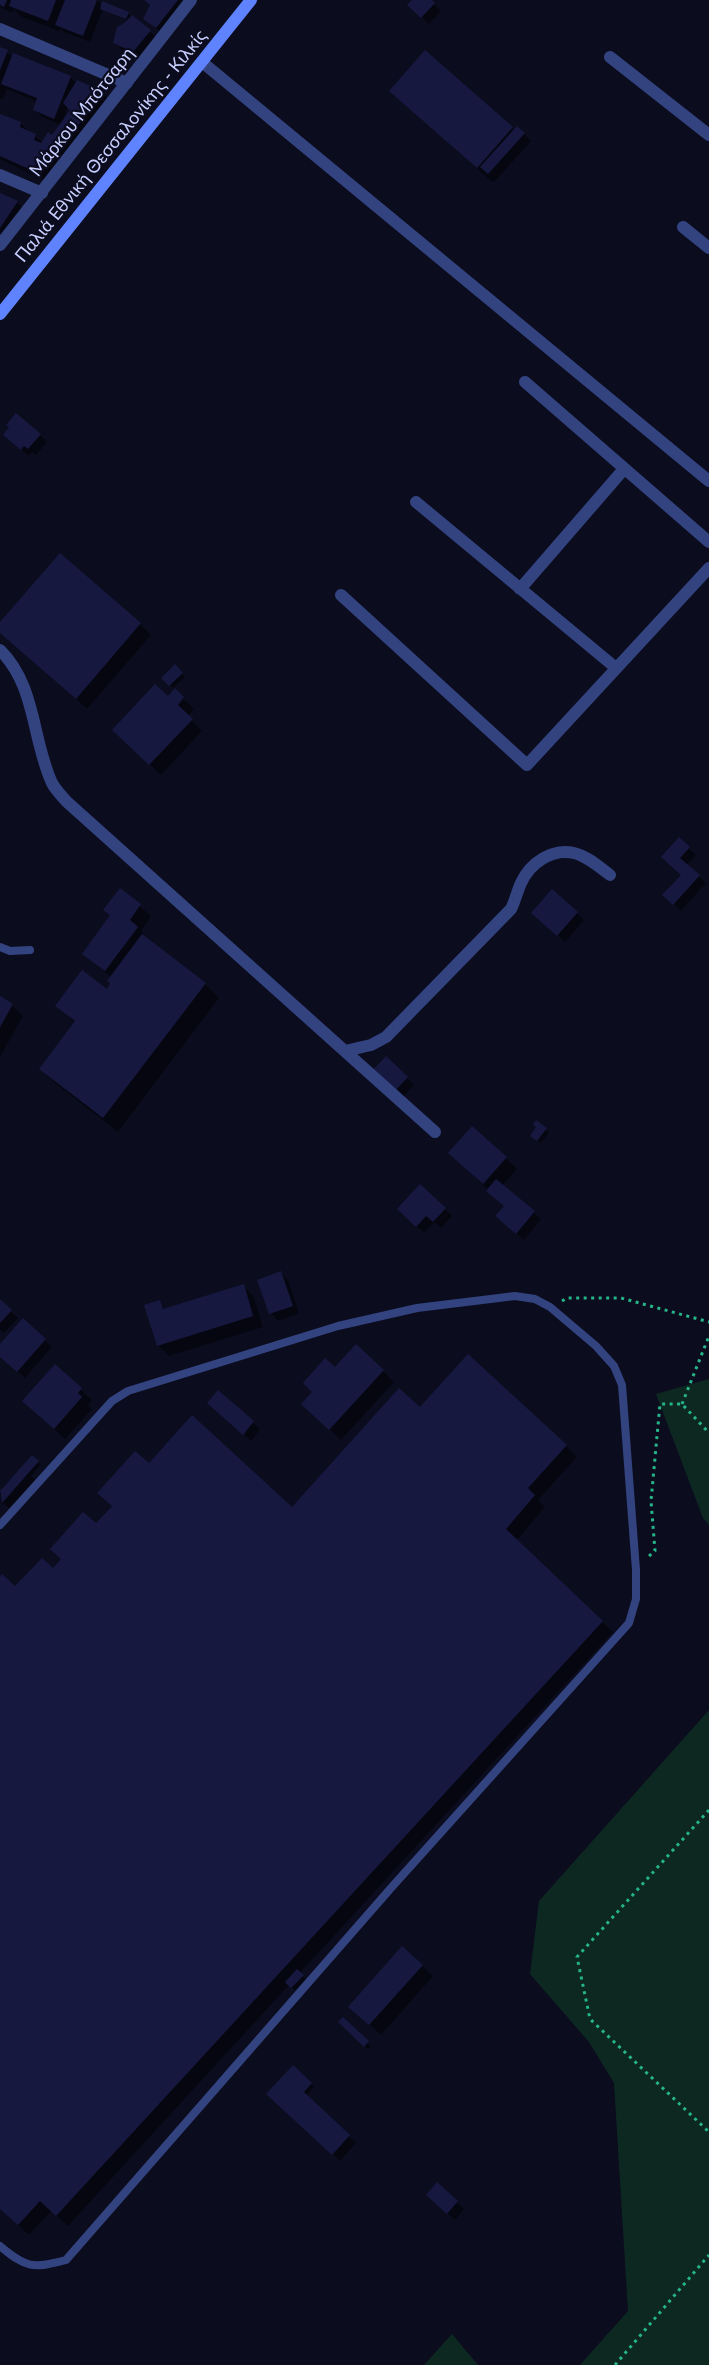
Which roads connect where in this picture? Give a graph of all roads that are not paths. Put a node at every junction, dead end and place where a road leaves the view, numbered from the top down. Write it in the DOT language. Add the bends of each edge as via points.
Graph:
graph roads {
  1 [pos="191,0"];
  2 [pos="250,0"];
  3 [pos="0,29"];
  4 [pos="609,57"];
  5 [pos="202,62"];
  6 [pos="127,83"];
  7 [pos="709,135"];
  8 [pos="0,175"];
  9 [pos="42,193"];
  10 [pos="682,227"];
  11 [pos="0,245"];
  12 [pos="709,248"];
  13 [pos="0,314"];
  14 [pos="525,382"];
  15 [pos="624,468"];
  16 [pos="709,481"];
  17 [pos="416,502"];
  18 [pos="709,542"];
  19 [pos="709,568"];
  20 [pos="520,589"];
  21 [pos="341,595"];
  22 [pos="0,650"];
  23 [pos="616,669"];
  24 [pos="610,875"];
  25 [pos="0,947"];
  26 [pos="30,950"];
  27 [pos="345,1051"];
  28 [pos="435,1132"];
  29 [pos="0,1525"];
  30 [pos="0,2246"];
  1 -- 6 [label="street, Μάρκου Μπότσαρη"];
  2 -- 5 [label="main road, Παλιά Εθνική Θεσσαλονίκης - Κιλκίς"];
  3 -- 6 [label="street"];
  4 -- 7 [label="street"];
  5 -- 13 [label="main road, Παλιά Εθνική Θεσσαλονίκης - Κιλκίς"];
  5 -- 16 [label="street"];
  6 -- 9 [label="street, Μάρκου Μπότσαρη"];
  8 -- 9 [label="street"];
  9 -- 11 [label="street, Μάρκου Μπότσαρη"];
  10 -- 12 [label="street"];
  14 -- 15 [label="street"];
  15 -- 18 [label="street"];
  15 -- 20 [label="street"];
  17 -- 20 [label="street"];
  19 -- 23 [label="street"];
  20 -- 23 [label="street"];
  21 -- 23 [label="street" via="526,765"];
  22 -- 27 [label="street" via="20,679 45,766 66,801"];
  24 -- 27 [label="street" via="575,853 542,858 521,882 511,909 386,1037"];
  25 -- 26 [label="lane"];
  27 -- 28 [label="street"];
  29 -- 30 [label="lane" via="112,1401 128,1391 338,1326 417,1308 515,1296 535,1299 596,1346 614,1366 622,1385 636,1570 636,1599 630,1623 391,1888 66,2260 40,2267 17,2261"];
}
